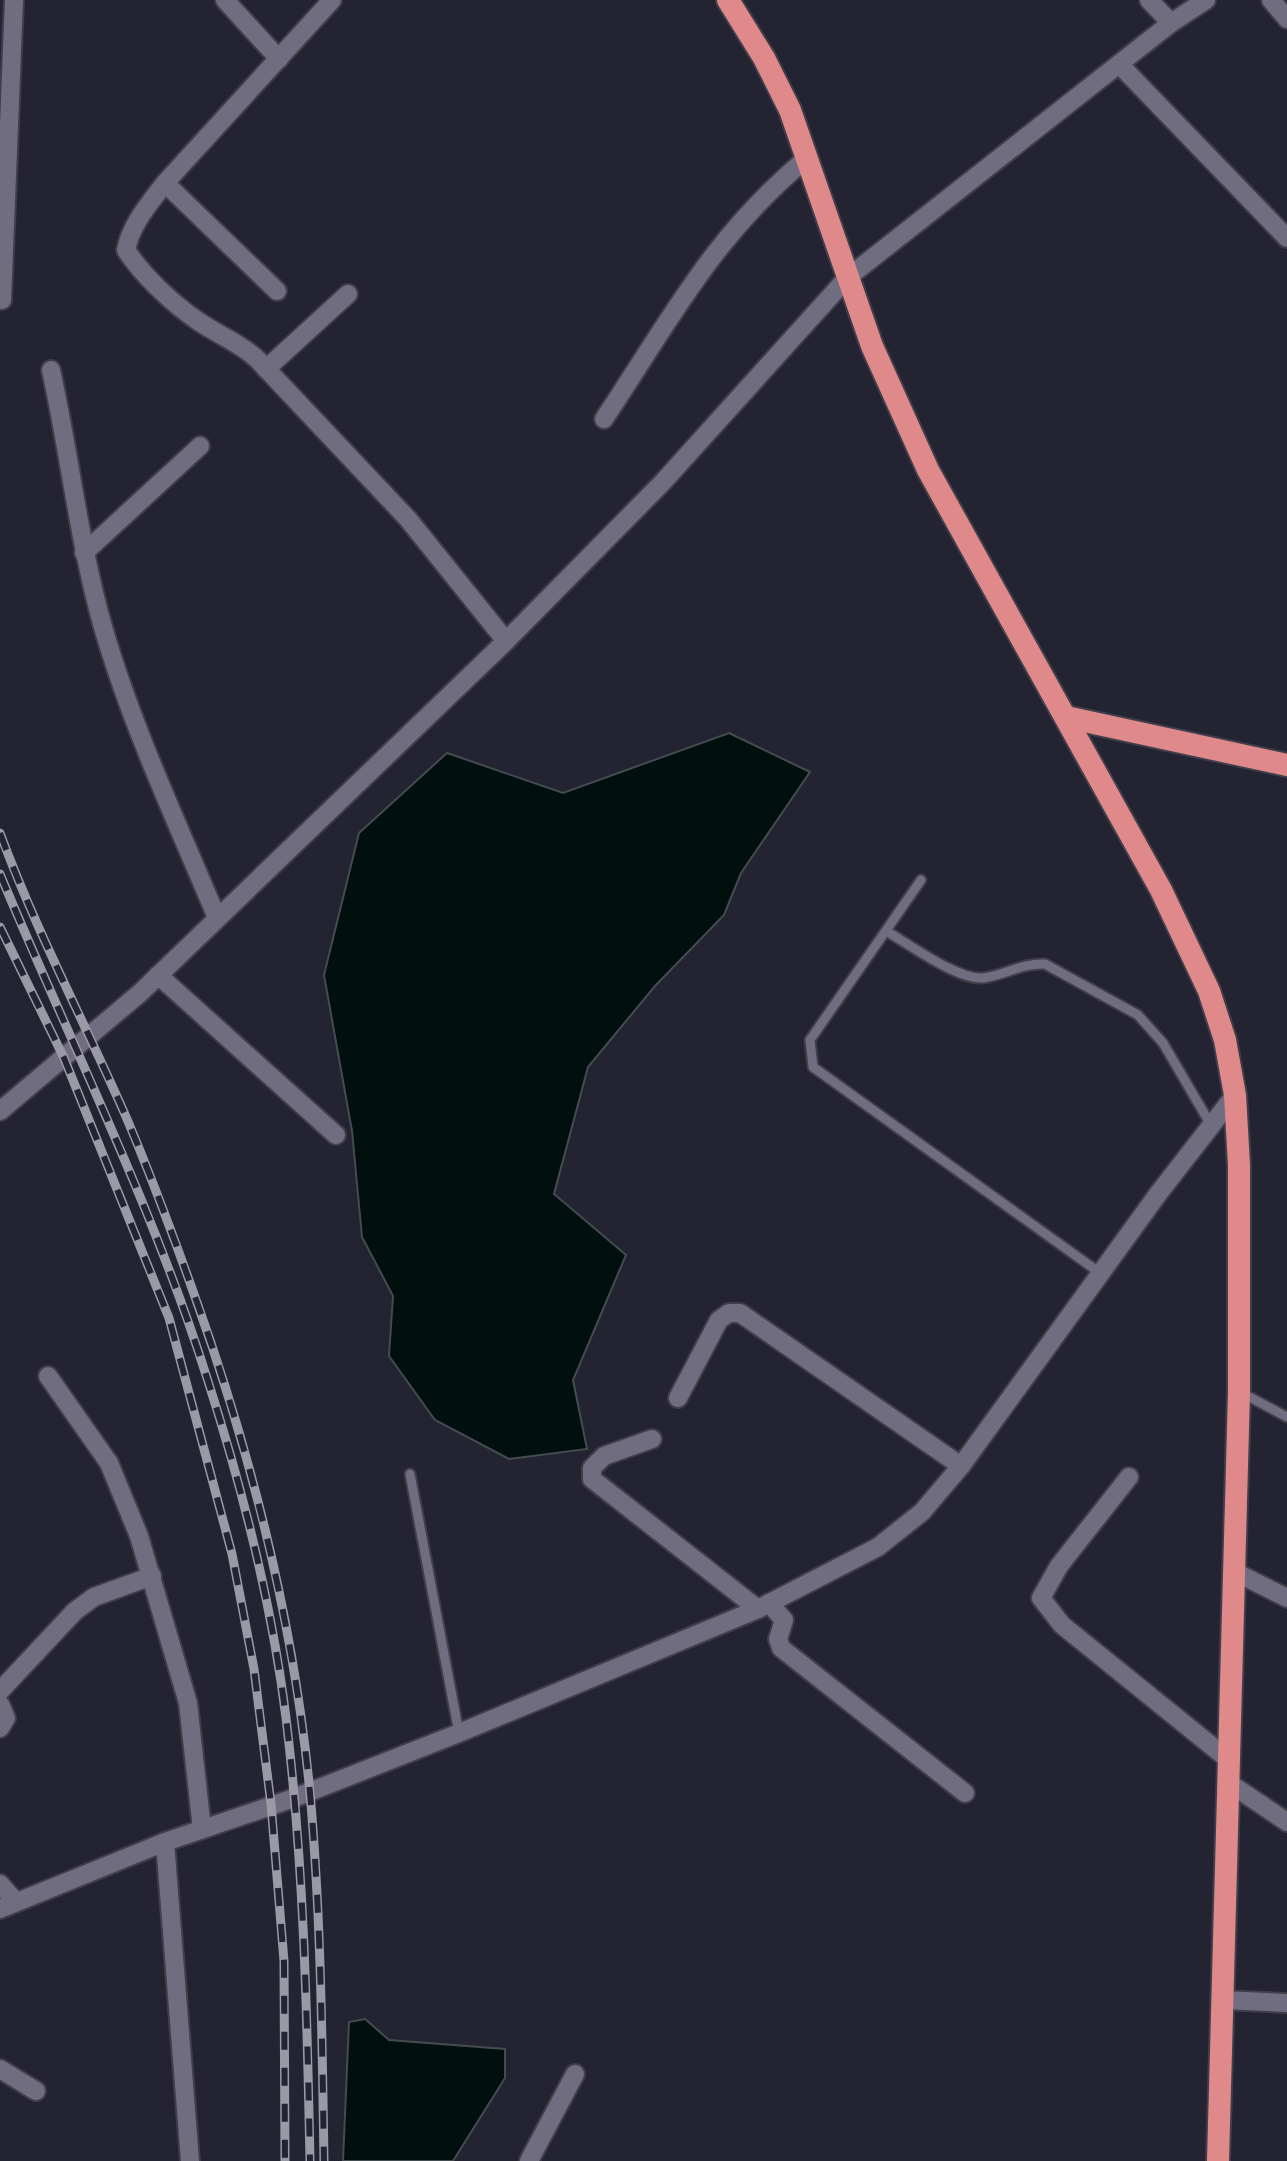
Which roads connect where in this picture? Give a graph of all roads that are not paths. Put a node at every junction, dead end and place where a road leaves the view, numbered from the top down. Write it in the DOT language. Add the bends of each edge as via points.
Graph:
graph roads {
  1 [pos="14,0"];
  2 [pos="225,0"];
  3 [pos="332,0"];
  4 [pos="728,0"];
  5 [pos="1149,0"];
  6 [pos="1206,0"];
  7 [pos="1271,0"];
  8 [pos="1287,19"];
  9 [pos="1171,23"];
  10 [pos="279,59"];
  11 [pos="1120,65"];
  12 [pos="807,158"];
  13 [pos="165,183"];
  14 [pos="1287,238"];
  15 [pos="847,278"];
  16 [pos="277,291"];
  17 [pos="348,294"];
  18 [pos="2,300"];
  19 [pos="266,369"];
  20 [pos="51,370"];
  21 [pos="604,419"];
  22 [pos="200,446"];
  23 [pos="84,553"];
  24 [pos="506,641"];
  25 [pos="1066,717"];
  26 [pos="1287,765"];
  27 [pos="921,880"];
  28 [pos="217,918"];
  29 [pos="886,931"];
  30 [pos="158,975"];
  31 [pos="1235,1095"];
  32 [pos="1,1108"];
  33 [pos="1211,1126"];
  34 [pos="336,1135"];
  35 [pos="1100,1273"];
  36 [pos="48,1376"];
  37 [pos="1239,1392"];
  38 [pos="678,1398"];
  39 [pos="1287,1417"];
  40 [pos="652,1439"];
  41 [pos="961,1466"];
  42 [pos="410,1474"];
  43 [pos="1129,1477"];
  44 [pos="1235,1572"];
  45 [pos="152,1576"];
  46 [pos="1287,1598"];
  47 [pos="764,1606"];
  48 [pos="0,1691"];
  49 [pos="0,1704"];
  50 [pos="0,1728"];
  51 [pos="459,1733"];
  52 [pos="1229,1760"];
  53 [pos="1229,1783"];
  54 [pos="965,1793"];
  55 [pos="1287,1822"];
  56 [pos="202,1829"];
  57 [pos="165,1842"];
  58 [pos="0,1884"];
  59 [pos="8,1906"];
  60 [pos="1222,2000"];
  61 [pos="1287,2003"];
  62 [pos="0,2069"];
  63 [pos="575,2074"];
  64 [pos="36,2091"];
  65 [pos="190,2161"];
  66 [pos="529,2161"];
  67 [pos="1218,2161"];
  1 -- 18 [label="street"];
  2 -- 10 [label="street"];
  3 -- 10 [label="street"];
  4 -- 12 [label="highway" via="764,58"];
  5 -- 9 [label="street"];
  6 -- 9 [label="street"];
  7 -- 8 [label="street"];
  9 -- 11 [label="street"];
  10 -- 13 [label="street"];
  11 -- 14 [label="street"];
  11 -- 15 [label="street"];
  12 -- 15 [label="highway"];
  12 -- 21 [label="street" via="758,201 714,252"];
  13 -- 16 [label="street"];
  13 -- 19 [label="street" via="128,237 126,250 135,265 196,319 233,339"];
  15 -- 24 [label="street" via="662,483"];
  15 -- 25 [label="highway" via="928,470"];
  17 -- 19 [label="street"];
  19 -- 24 [label="street" via="408,519"];
  20 -- 23 [label="street"];
  22 -- 23 [label="street"];
  23 -- 28 [label="street" via="126,697"];
  24 -- 28 [label="street"];
  25 -- 26 [label="highway"];
  25 -- 31 [label="highway" via="1161,890 1209,991"];
  27 -- 29 [label="lane"];
  28 -- 30 [label="street"];
  29 -- 33 [label="lane" via="971,977 1027,963 1045,964 1138,1015 1163,1043"];
  29 -- 35 [label="lane" via="810,1040 813,1067"];
  30 -- 32 [label="street"];
  30 -- 34 [label="street"];
  31 -- 33 [label="street"];
  31 -- 37 [label="highway"];
  33 -- 35 [label="street"];
  35 -- 41 [label="street"];
  36 -- 45 [label="street" via="109,1463"];
  37 -- 39 [label="lane"];
  37 -- 44 [label="highway"];
  38 -- 41 [label="street" via="719,1320 740,1313"];
  40 -- 47 [label="street" via="604,1456 592,1468 592,1479"];
  41 -- 47 [label="street" via="922,1512 878,1547"];
  42 -- 51 [label="lane"];
  43 -- 52 [label="street" via="1059,1566 1041,1598 1062,1625"];
  44 -- 46 [label="street"];
  44 -- 52 [label="highway"];
  45 -- 48 [label="street" via="94,1597 75,1611"];
  45 -- 56 [label="street" via="188,1703"];
  47 -- 51 [label="street"];
  47 -- 54 [label="street" via="784,1620 781,1648"];
  49 -- 50 [label="street" via="6,1718"];
  51 -- 56 [label="street"];
  52 -- 53 [label="highway"];
  53 -- 55 [label="street"];
  53 -- 60 [label="highway"];
  56 -- 57 [label="street"];
  57 -- 59 [label="street"];
  57 -- 65 [label="street"];
  58 -- 59 [label="street"];
  60 -- 61 [label="street"];
  60 -- 67 [label="highway"];
  62 -- 64 [label="street"];
  63 -- 66 [label="street"];
}
